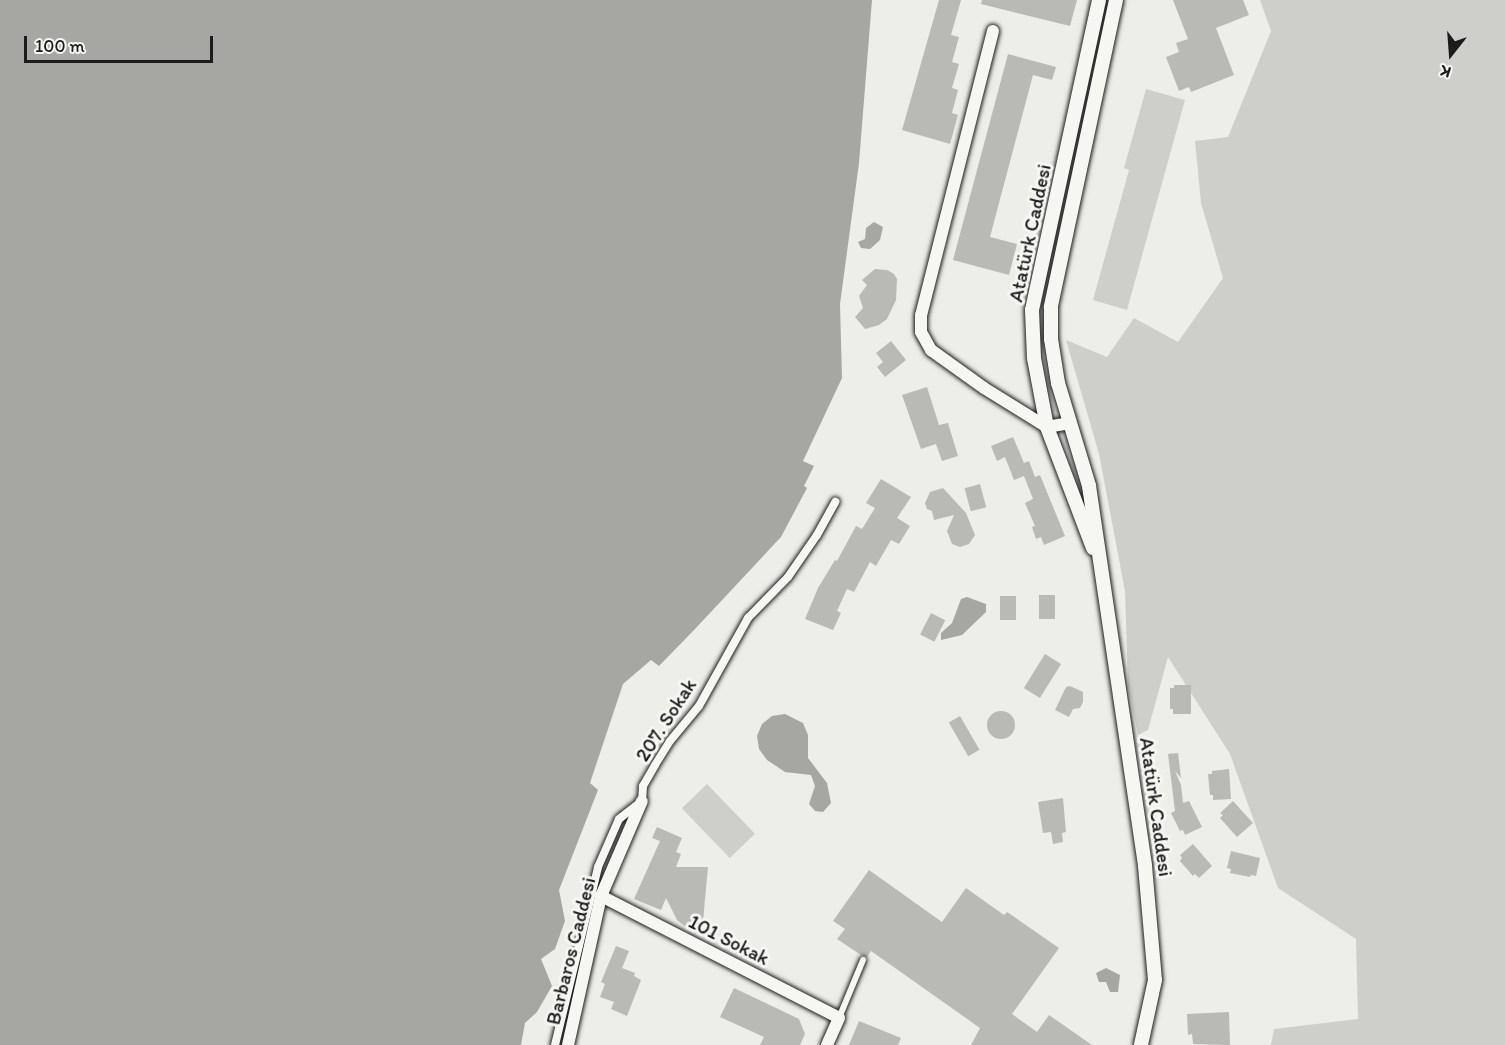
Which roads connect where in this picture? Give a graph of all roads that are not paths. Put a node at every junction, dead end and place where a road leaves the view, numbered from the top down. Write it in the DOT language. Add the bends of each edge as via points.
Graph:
graph roads {
  1 [pos="1099,0"];
  2 [pos="1116,0"];
  3 [pos="993,31"];
  4 [pos="1070,423"];
  5 [pos="1047,427"];
  6 [pos="836,502"];
  7 [pos="1102,573"];
  8 [pos="642,801"];
  9 [pos="601,896"];
  10 [pos="863,960"];
  11 [pos="839,1018"];
  12 [pos="555,1045"];
  13 [pos="568,1045"];
  14 [pos="827,1045"];
  15 [pos="1141,1045"];
  1 -- 5 [label="street, Atatürk Caddesi" via="1032,310 1034,358"];
  2 -- 4 [label="street, Atatürk Caddesi" via="1051,307 1058,383"];
  3 -- 5 [label="street" via="921,315 921,332 931,350"];
  4 -- 5 [label="street"];
  4 -- 7 [label="street, Atatürk Caddesi" via="1089,486"];
  5 -- 7 [label="street, Atatürk Caddesi"];
  6 -- 8 [label="street, 207. Sokak" via="788,577 748,618 699,706 655,765 643,786"];
  7 -- 15 [label="street, Atatürk Caddesi" via="1153,937 1155,980"];
  8 -- 9 [label="street, Barbaros Caddesi"];
  8 -- 12 [label="street" via="620,819 598,867"];
  9 -- 11 [label="street, 101 Sokak"];
  9 -- 13 [label="street, Barbaros Caddesi"];
  10 -- 11 [label="lane"];
  11 -- 14 [label="street"];
}
